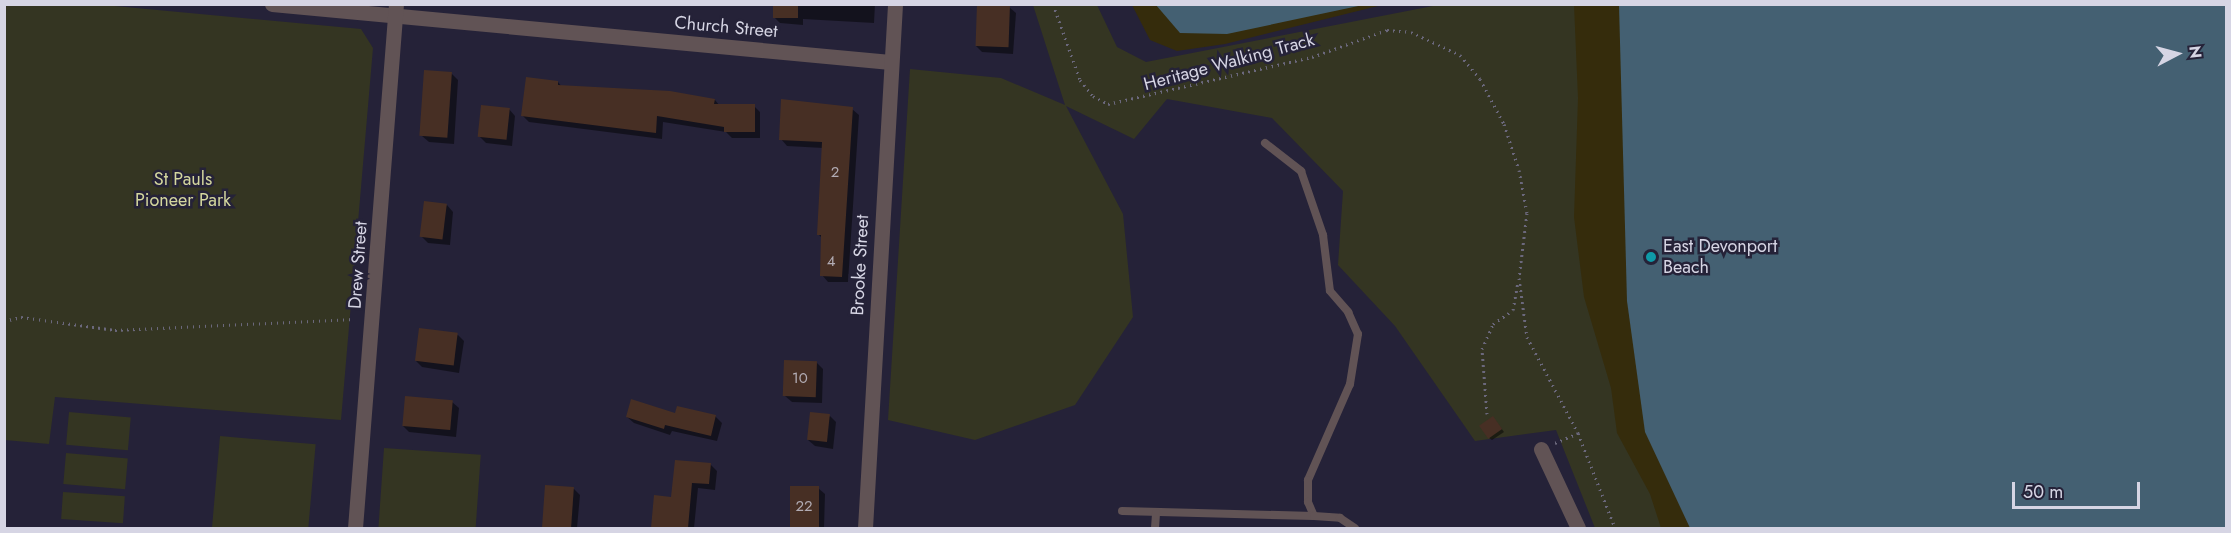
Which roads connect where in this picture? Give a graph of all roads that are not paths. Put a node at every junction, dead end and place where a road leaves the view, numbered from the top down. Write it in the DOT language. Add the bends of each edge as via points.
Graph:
graph roads {
  1 [pos="272,4"];
  2 [pos="895,4"];
  3 [pos="395,10"];
  4 [pos="891,62"];
  5 [pos="1264,143"];
  6 [pos="1541,449"];
  7 [pos="1122,511"];
  8 [pos="1156,513"];
  9 [pos="1314,516"];
  10 [pos="356,528"];
  11 [pos="865,528"];
  12 [pos="1155,528"];
  13 [pos="1355,528"];
  14 [pos="1578,528"];
  1 -- 3 [label="street, Church Street"];
  2 -- 4 [label="street, Brooke Street"];
  3 -- 4 [label="street, Church Street"];
  3 -- 10 [label="street, Drew Street"];
  4 -- 11 [label="street, Brooke Street"];
  5 -- 9 [label="lane" via="1301,171 1323,235 1330,291 1348,312 1358,334 1350,384 1308,480 1308,502"];
  6 -- 14 [label="street"];
  7 -- 8 [label="lane"];
  8 -- 9 [label="lane"];
  8 -- 12 [label="lane"];
  9 -- 13 [label="lane" via="1340,518"];
}
